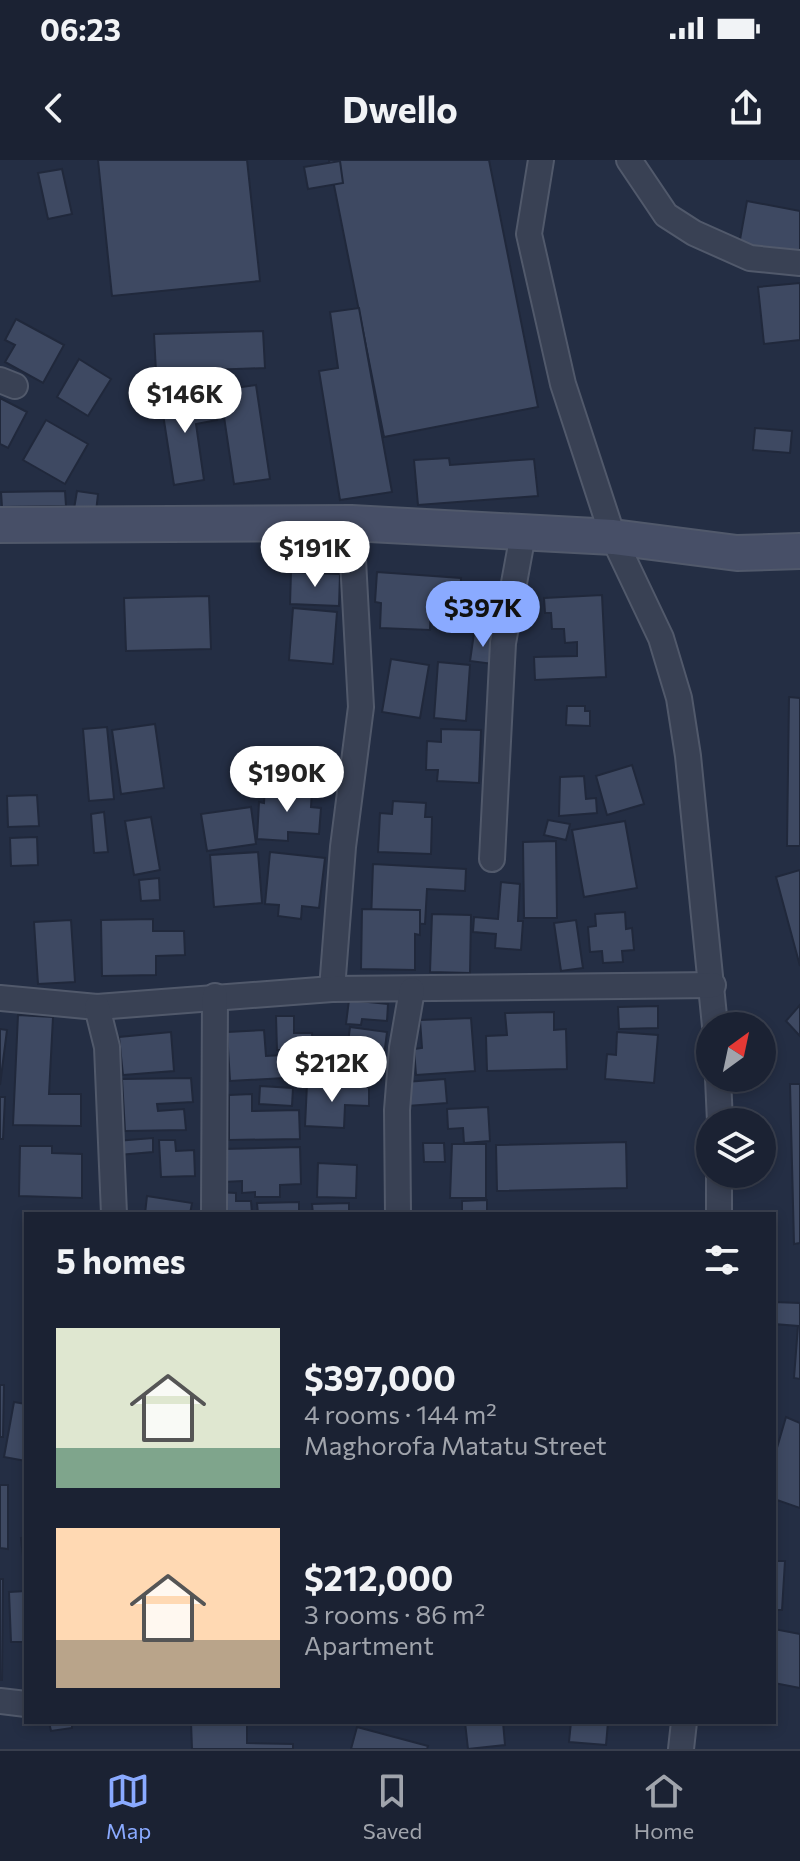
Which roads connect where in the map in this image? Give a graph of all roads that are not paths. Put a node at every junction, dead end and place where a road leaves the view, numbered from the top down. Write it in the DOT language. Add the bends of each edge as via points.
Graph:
graph roads {
  1 [pos="541,160"];
  2 [pos="629,160"];
  3 [pos="800,263"];
  4 [pos="351,523"];
  5 [pos="0,525"];
  6 [pos="523,534"];
  7 [pos="613,537"];
  8 [pos="800,551"];
  9 [pos="492,859"];
  10 [pos="713,985"];
  11 [pos="332,989"];
  12 [pos="412,990"];
  13 [pos="215,996"];
  14 [pos="0,998"];
  15 [pos="97,1007"];
  16 [pos="714,1012"];
  17 [pos="719,1188"];
  18 [pos="114,1212"];
  19 [pos="214,1212"];
  20 [pos="398,1212"];
  21 [pos="719,1212"];
  22 [pos="0,1701"];
  23 [pos="24,1704"];
  24 [pos="684,1724"];
  25 [pos="681,1749"];
  1 -- 7 [label="street" via="529,234 563,384"];
  2 -- 3 [label="street" via="666,215 694,233 750,258"];
  4 -- 5 [label="street"];
  4 -- 6 [label="street"];
  4 -- 11 [label="street" via="361,707"];
  6 -- 7 [label="street"];
  6 -- 9 [label="street" via="503,643"];
  7 -- 8 [label="street" via="737,553"];
  7 -- 10 [label="street" via="661,638 679,698"];
  10 -- 12 [label="street"];
  10 -- 16 [label="street"];
  11 -- 12 [label="street"];
  11 -- 13 [label="street"];
  12 -- 20 [label="street" via="397,1110"];
  13 -- 15 [label="street"];
  13 -- 19 [label="street"];
  14 -- 15 [label="street"];
  15 -- 18 [label="street" via="107,1047"];
  17 -- 21 [label="street"];
  22 -- 23 [label="street"];
  24 -- 25 [label="street"];
}
